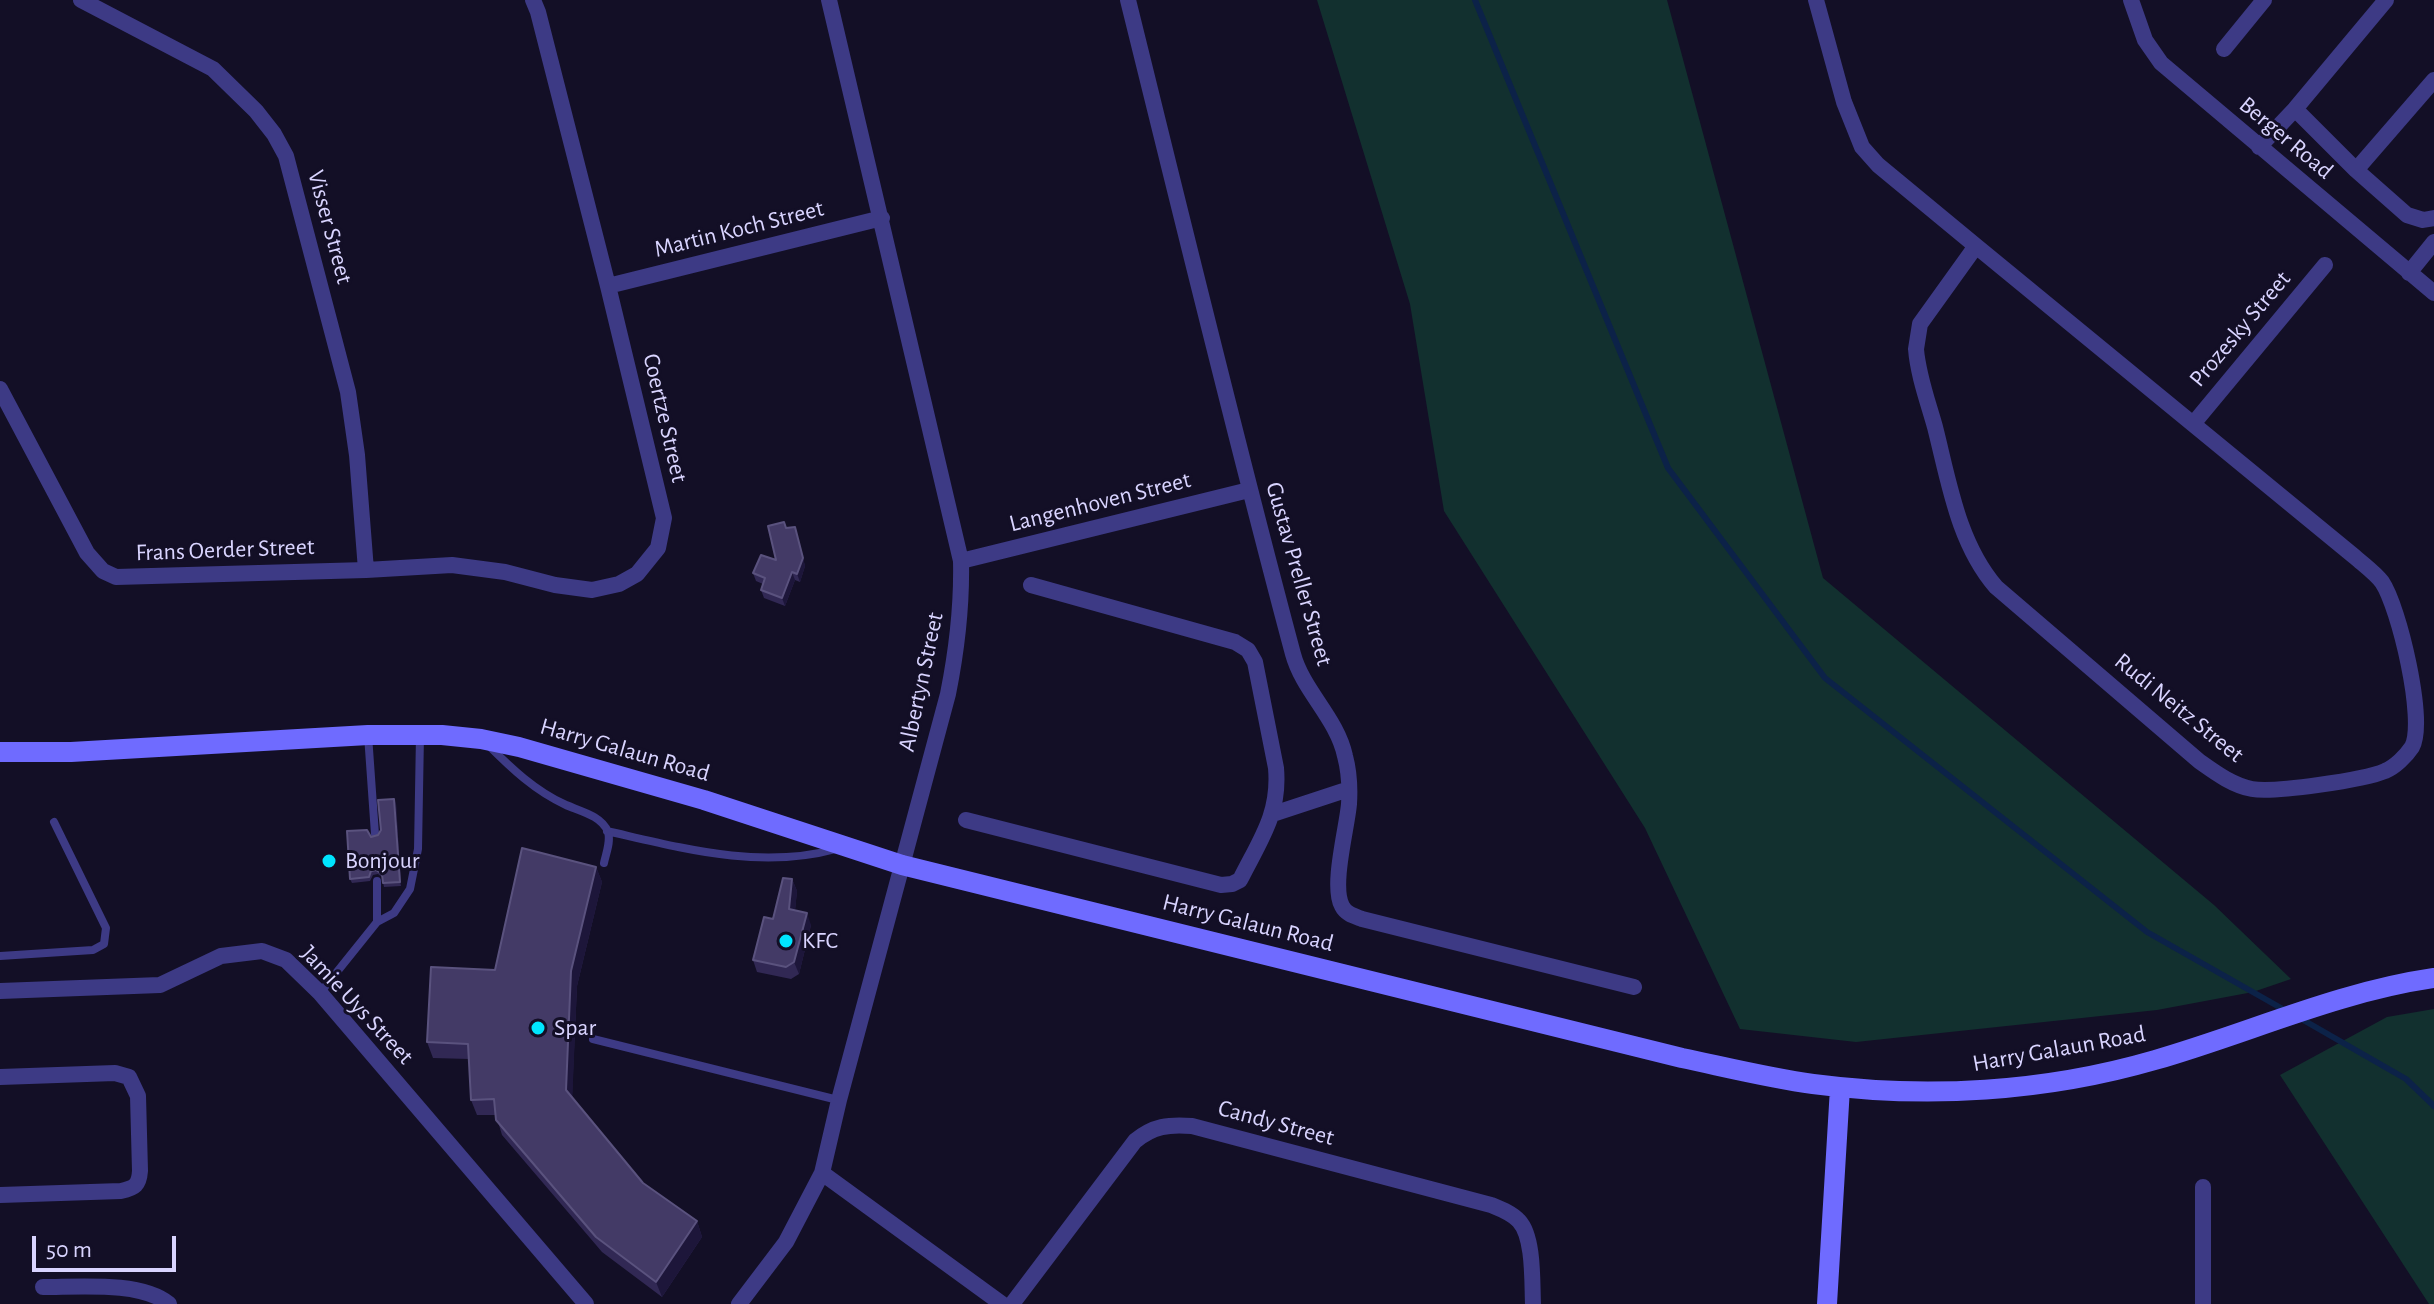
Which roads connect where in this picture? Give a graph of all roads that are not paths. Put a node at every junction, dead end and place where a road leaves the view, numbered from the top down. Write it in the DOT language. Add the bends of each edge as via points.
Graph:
graph roads {
  1 [pos="81,0"];
  2 [pos="533,0"];
  3 [pos="829,0"];
  4 [pos="1128,0"];
  5 [pos="1816,0"];
  6 [pos="2131,0"];
  7 [pos="2264,0"];
  8 [pos="2386,0"];
  9 [pos="2224,49"];
  10 [pos="2434,80"];
  11 [pos="2295,109"];
  12 [pos="2259,147"];
  13 [pos="2356,170"];
  14 [pos="882,218"];
  15 [pos="2434,218"];
  16 [pos="2434,242"];
  17 [pos="1976,246"];
  18 [pos="2325,265"];
  19 [pos="2409,273"];
  20 [pos="608,286"];
  21 [pos="2434,293"];
  22 [pos="0,389"];
  23 [pos="2193,424"];
  24 [pos="1249,490"];
  25 [pos="961,561"];
  26 [pos="366,570"];
  27 [pos="1031,585"];
  28 [pos="368,735"];
  29 [pos="420,735"];
  30 [pos="481,739"];
  31 [pos="0,752"];
  32 [pos="71,752"];
  33 [pos="0,765"];
  34 [pos="1349,789"];
  35 [pos="1273,814"];
  36 [pos="966,820"];
  37 [pos="54,822"];
  38 [pos="607,831"];
  39 [pos="375,834"];
  40 [pos="844,846"];
  41 [pos="604,863"];
  42 [pos="902,865"];
  43 [pos="377,881"];
  44 [pos="377,922"];
  45 [pos="0,956"];
  46 [pos="2434,965"];
  47 [pos="2434,978"];
  48 [pos="2410,980"];
  49 [pos="1634,987"];
  50 [pos="0,991"];
  51 [pos="320,993"];
  52 [pos="593,1039"];
  53 [pos="0,1077"];
  54 [pos="1840,1088"];
  55 [pos="839,1100"];
  56 [pos="822,1173"];
  57 [pos="2203,1187"];
  58 [pos="0,1195"];
  59 [pos="43,1287"];
  60 [pos="169,1304"];
  61 [pos="586,1304"];
  62 [pos="739,1304"];
  63 [pos="1002,1304"];
  64 [pos="1012,1304"];
  65 [pos="1533,1304"];
  66 [pos="1827,1304"];
  67 [pos="2203,1304"];
  1 -- 26 [label="street, Visser Street" via="213,69 256,111 286,156 348,392"];
  2 -- 20 [label="street, Coertze Street"];
  3 -- 14 [label="street, Albertyn Street"];
  4 -- 24 [label="street, Gustav Preller Street"];
  5 -- 17 [label="street, Rudi Neitz Street" via="1862,147"];
  6 -- 12 [label="street, Berger Road" via="2145,40 2161,63"];
  7 -- 9 [label="street"];
  8 -- 11 [label="street"];
  10 -- 13 [label="street"];
  11 -- 12 [label="street"];
  11 -- 13 [label="street"];
  12 -- 19 [label="street, Berger Road"];
  13 -- 15 [label="street" via="2407,215"];
  14 -- 20 [label="street, Martin Koch Street"];
  14 -- 25 [label="street, Albertyn Street"];
  16 -- 19 [label="street"];
  17 -- 23 [label="street, Rudi Neitz Street"];
  17 -- 23 [label="street, Rudi Neitz Street" via="1920,324 1916,349 1956,509 1980,569 2199,761 2236,785 2277,790 2383,772 2413,744 2416,722 2405,651 2389,595 2355,557"];
  18 -- 23 [label="street, Prozesky Street"];
  19 -- 21 [label="street, Berger Road"];
  20 -- 26 [label="street, Coertze Street" via="664,518 658,548 649,561 629,580 592,590 452,565"];
  22 -- 26 [label="street, Frans Oerder Street" via="87,553 103,571 116,577"];
  24 -- 25 [label="street, Langenhoven Street"];
  24 -- 34 [label="street, Gustav Preller Street" via="1293,657 1339,737"];
  25 -- 42 [label="street, Albertyn Street" via="956,654"];
  27 -- 35 [label="street" via="1248,650 1255,662 1276,768"];
  28 -- 29 [label="main road, Harry Galaun Road"];
  28 -- 32 [label="main road, Harry Galaun Road"];
  28 -- 39 [label="lane"];
  29 -- 30 [label="main road, Harry Galaun Road"];
  29 -- 44 [label="lane" via="415,871 404,901"];
  30 -- 38 [label="lane" via="536,789 591,816"];
  30 -- 40 [label="main road, Harry Galaun Road" via="704,800"];
  31 -- 32 [label="main road, Harry Galaun Road"];
  32 -- 33 [label="main road, Harry Galaun Road"];
  34 -- 35 [label="street"];
  34 -- 49 [label="street, Gustav Preller Street" via="1338,884 1342,907 1350,914"];
  35 -- 36 [label="street" via="1240,880 1221,885"];
  37 -- 45 [label="lane" via="106,928 104,944 93,950"];
  38 -- 40 [label="lane" via="695,852 768,858 809,856"];
  38 -- 41 [label="lane"];
  40 -- 42 [label="main road, Harry Galaun Road"];
  42 -- 54 [label="main road, Harry Galaun Road" via="1682,1058"];
  42 -- 55 [label="street, Albertyn Street"];
  43 -- 44 [label="lane"];
  44 -- 51 [label="lane"];
  46 -- 48 [label="main road, Harry Galaun Road"];
  47 -- 48 [label="main road, Harry Galaun Road"];
  48 -- 54 [label="main road, Harry Galaun Road" via="2335,999 2155,1060 2078,1077 1957,1092"];
  50 -- 51 [label="street, Jamie Uys Street" via="160,985 221,956 262,951 286,960"];
  51 -- 61 [label="street, Jamie Uys Street"];
  52 -- 55 [label="lane"];
  53 -- 58 [label="street" via="129,1077 138,1096 140,1171 139,1182 121,1191"];
  54 -- 66 [label="main road"];
  55 -- 56 [label="street, Albertyn Street"];
  56 -- 62 [label="street, Albertyn Street" via="786,1242"];
  56 -- 63 [label="street"];
  57 -- 67 [label="street"];
  59 -- 60 [label="street" via="149,1292"];
  64 -- 65 [label="street, Candy Street" via="1135,1141 1148,1130 1170,1124 1512,1214 1527,1235"];
}
